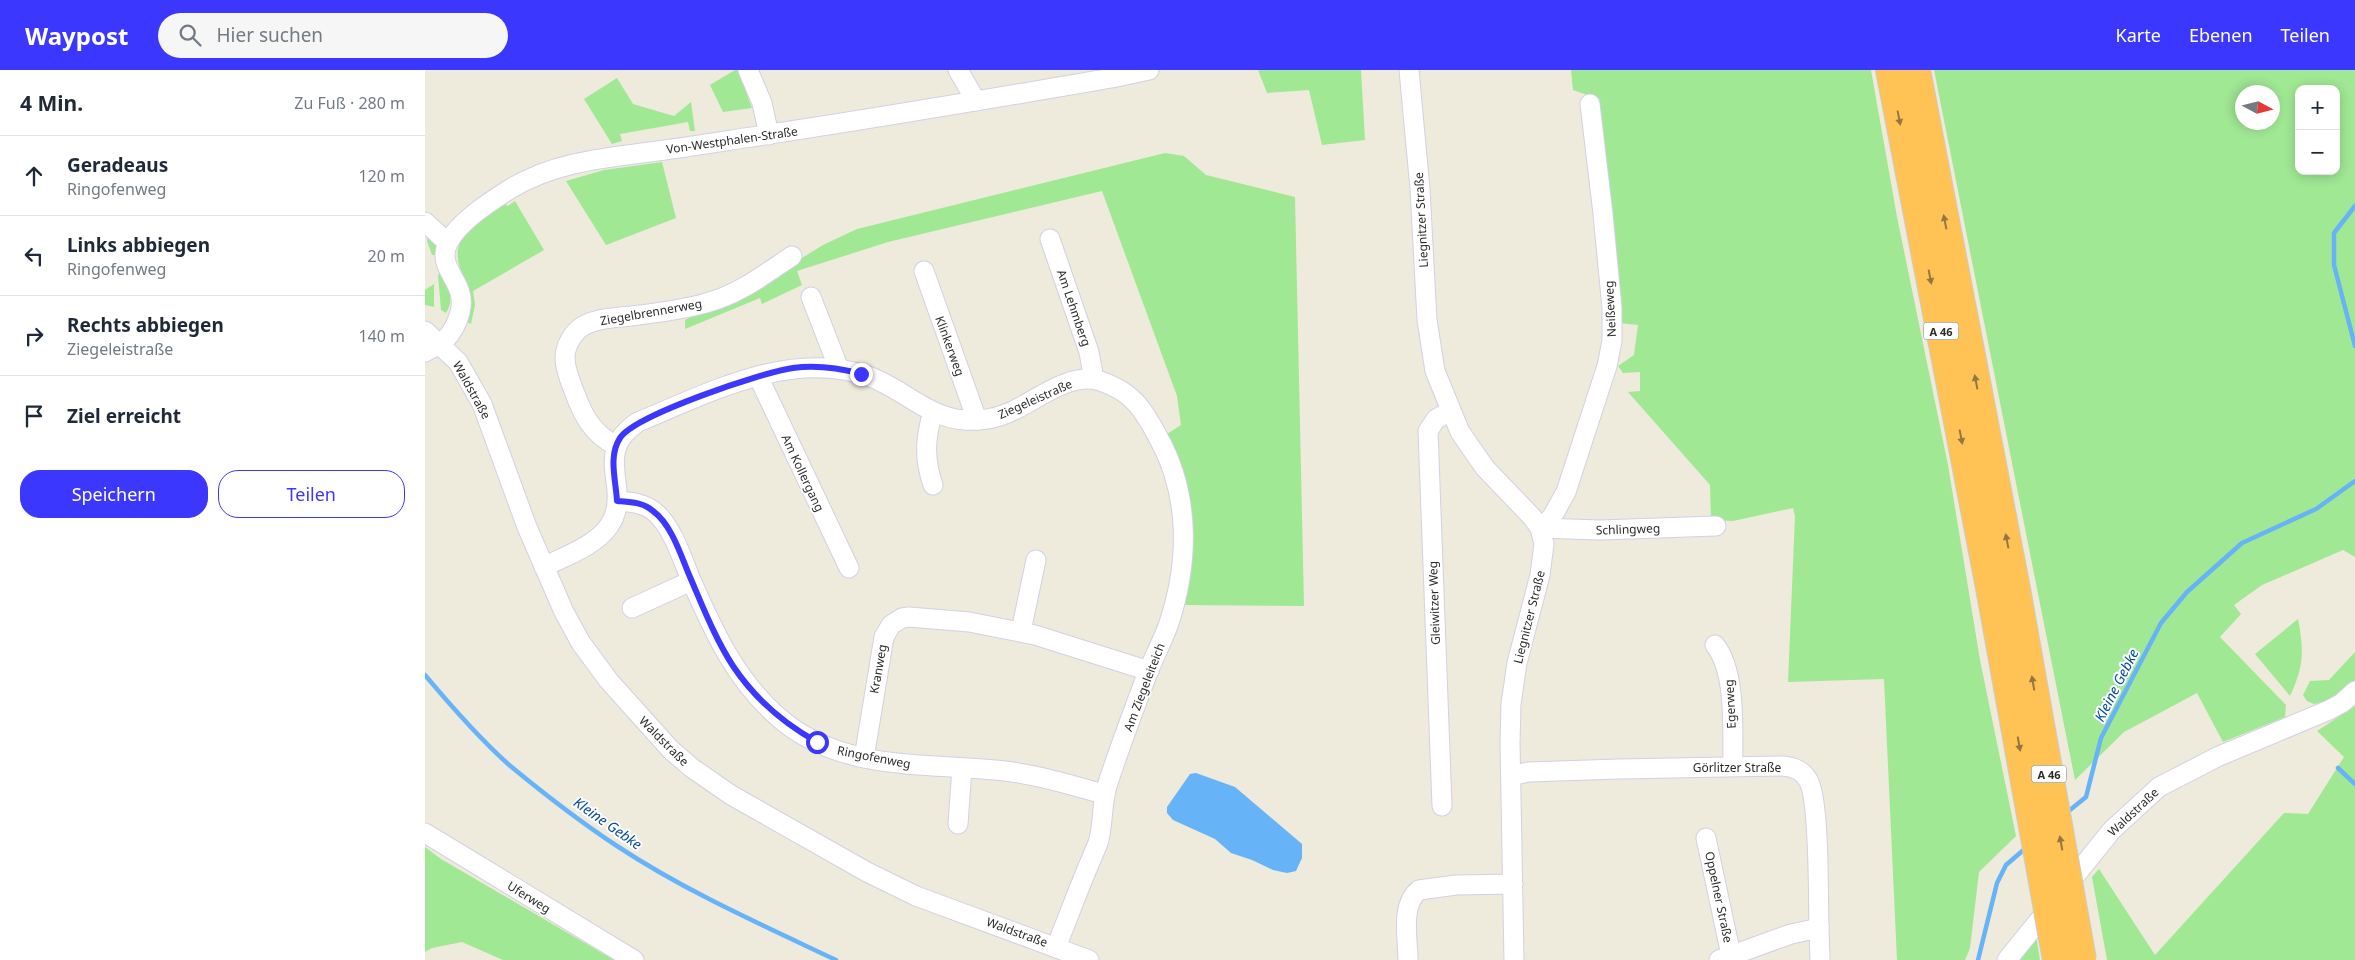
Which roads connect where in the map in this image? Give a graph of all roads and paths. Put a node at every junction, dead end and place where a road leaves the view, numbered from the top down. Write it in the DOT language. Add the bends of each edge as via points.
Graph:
graph roads {
  1 [pos="748,70"];
  2 [pos="958,70"];
  3 [pos="1149,70"];
  4 [pos="1409,70"];
  5 [pos="1890,70"];
  6 [pos="1916,70"];
  7 [pos="976,101"];
  8 [pos="1590,104"];
  9 [pos="769,135"];
  10 [pos="425,222"];
  11 [pos="1050,238"];
  12 [pos="448,243"];
  13 [pos="792,256"];
  14 [pos="924,271"];
  15 [pos="811,297"];
  16 [pos="425,331"];
  17 [pos="433,348"];
  18 [pos="839,369"];
  19 [pos="758,376"];
  20 [pos="1094,379"];
  21 [pos="1449,411"];
  22 [pos="933,412"];
  23 [pos="977,420"];
  24 [pos="616,446"];
  25 [pos="933,485"];
  26 [pos="617,501"];
  27 [pos="1716,526"];
  28 [pos="1540,528"];
  29 [pos="1036,560"];
  30 [pos="544,567"];
  31 [pos="849,568"];
  32 [pos="691,581"];
  33 [pos="2004,591"];
  34 [pos="633,608"];
  35 [pos="1021,631"];
  36 [pos="1715,645"];
  37 [pos="1149,671"];
  38 [pos="2355,691"];
  39 [pos="863,758"];
  40 [pos="1733,766"];
  41 [pos="962,768"];
  42 [pos="1511,776"];
  43 [pos="1104,794"];
  44 [pos="1442,806"];
  45 [pos="958,824"];
  46 [pos="425,833"];
  47 [pos="1706,838"];
  48 [pos="1513,884"];
  49 [pos="1819,928"];
  50 [pos="1056,947"];
  51 [pos="1725,958"];
  52 [pos="634,960"];
  53 [pos="1089,960"];
  54 [pos="1408,960"];
  55 [pos="1514,960"];
  56 [pos="1820,960"];
  57 [pos="2007,960"];
  58 [pos="2057,960"];
  59 [pos="2082,960"];
  1 -- 9 [label="street" via="762,103"];
  2 -- 7 [label="street"];
  3 -- 7 [label="street, Von-Westphalen-Straße"];
  4 -- 21 [label="street, Liegnitzer Straße" via="1429,342"];
  5 -- 33 [label="highway, A 46, one-way"];
  33 -- 6 [label="highway, A 46, one-way"];
  7 -- 9 [label="street, Von-Westphalen-Straße"];
  8 -- 28 [label="street, Neißeweg" via="1613,341 1566,492 1552,516"];
  9 -- 12 [label="street, Von-Westphalen-Straße" via="599,159 550,171 511,188 460,226"];
  10 -- 12 [label="street"];
  11 -- 20 [label="street, Am Lehmberg" via="1089,352"];
  12 -- 17 [label="street" via="446,264 460,292 461,307 453,327"];
  13 -- 24 [label="street, Ziegelbrennerweg" via="753,282 714,301 607,319 587,324 577,331 568,345 565,358 573,389 591,428"];
  14 -- 23 [label="street, Klinkerweg"];
  15 -- 18 [label="street"];
  16 -- 17 [label="street, Waldstraße"];
  17 -- 30 [label="street, Waldstraße" via="458,362 488,417 511,487"];
  18 -- 19 [label="street, Ziegeleistraße" via="797,368"];
  18 -- 22 [label="street, Ziegeleistraße" via="870,377"];
  19 -- 24 [label="street, Ziegeleistraße" via="638,422 625,431"];
  19 -- 31 [label="street, Am Kollergang"];
  20 -- 23 [label="street, Ziegeleistraße" via="1072,382 1009,413"];
  20 -- 37 [label="street, Am Ziegeleiteich" via="1135,400 1171,464 1178,486 1184,539 1183,568 1167,628"];
  21 -- 28 [label="street, Liegnitzer Straße" via="1480,461"];
  21 -- 44 [label="street, Gleiwitzer Weg" via="1436,419 1428,431"];
  22 -- 23 [label="street, Ziegeleistraße" via="953,419"];
  22 -- 25 [label="street" via="925,449"];
  24 -- 26 [label="street"];
  26 -- 30 [label="street" via="611,523 597,538"];
  26 -- 32 [label="street, Ringofenweg" via="643,505 657,514"];
  27 -- 28 [label="street, Schlingweg" via="1600,530"];
  28 -- 42 [label="street, Liegnitzer Straße" via="1544,544 1542,564 1512,693"];
  29 -- 35 [label="street"];
  30 -- 50 [label="street, Waldstraße" via="581,643 654,733 692,768 740,800 905,891"];
  32 -- 34 [label="street"];
  32 -- 39 [label="street, Ringofenweg" via="726,655 767,708 789,726 817,742"];
  33 -- 58 [label="highway, A 46, one-way, bridge"];
  59 -- 33 [label="highway, A 46, one-way, bridge"];
  35 -- 37 [label="street, Kranweg"];
  35 -- 39 [label="street, Kranweg" via="927,617 902,618 891,625 882,646"];
  36 -- 40 [label="street, Egerweg" via="1725,660 1729,676"];
  37 -- 43 [label="street, Am Ziegeleiteich"];
  38 -- 57 [label="street, Waldstraße" via="2329,710 2217,757 2159,787 2112,830"];
  39 -- 41 [label="street, Ringofenweg" via="913,766"];
  40 -- 42 [label="street, Görlitzer Straße" via="1528,772"];
  40 -- 49 [label="street, Görlitzer Straße" via="1791,767 1803,773 1811,784"];
  41 -- 43 [label="street, Ringofenweg" via="1041,777"];
  41 -- 45 [label="street"];
  42 -- 48 [label="street, Liegnitzer Straße"];
  43 -- 50 [label="street, Am Ziegeleiteich" via="1103,819 1097,843"];
  46 -- 52 [label="street, Uferweg"];
  47 -- 51 [label="street, Oppelner Straße"];
  48 -- 54 [label="street" via="1419,890 1411,899 1408,911"];
  48 -- 55 [label="street, Liegnitzer Straße"];
  49 -- 51 [label="street" via="1791,934"];
  49 -- 56 [label="street, Görlitzer Straße"];
  50 -- 53 [label="street, Waldstraße"];
}
